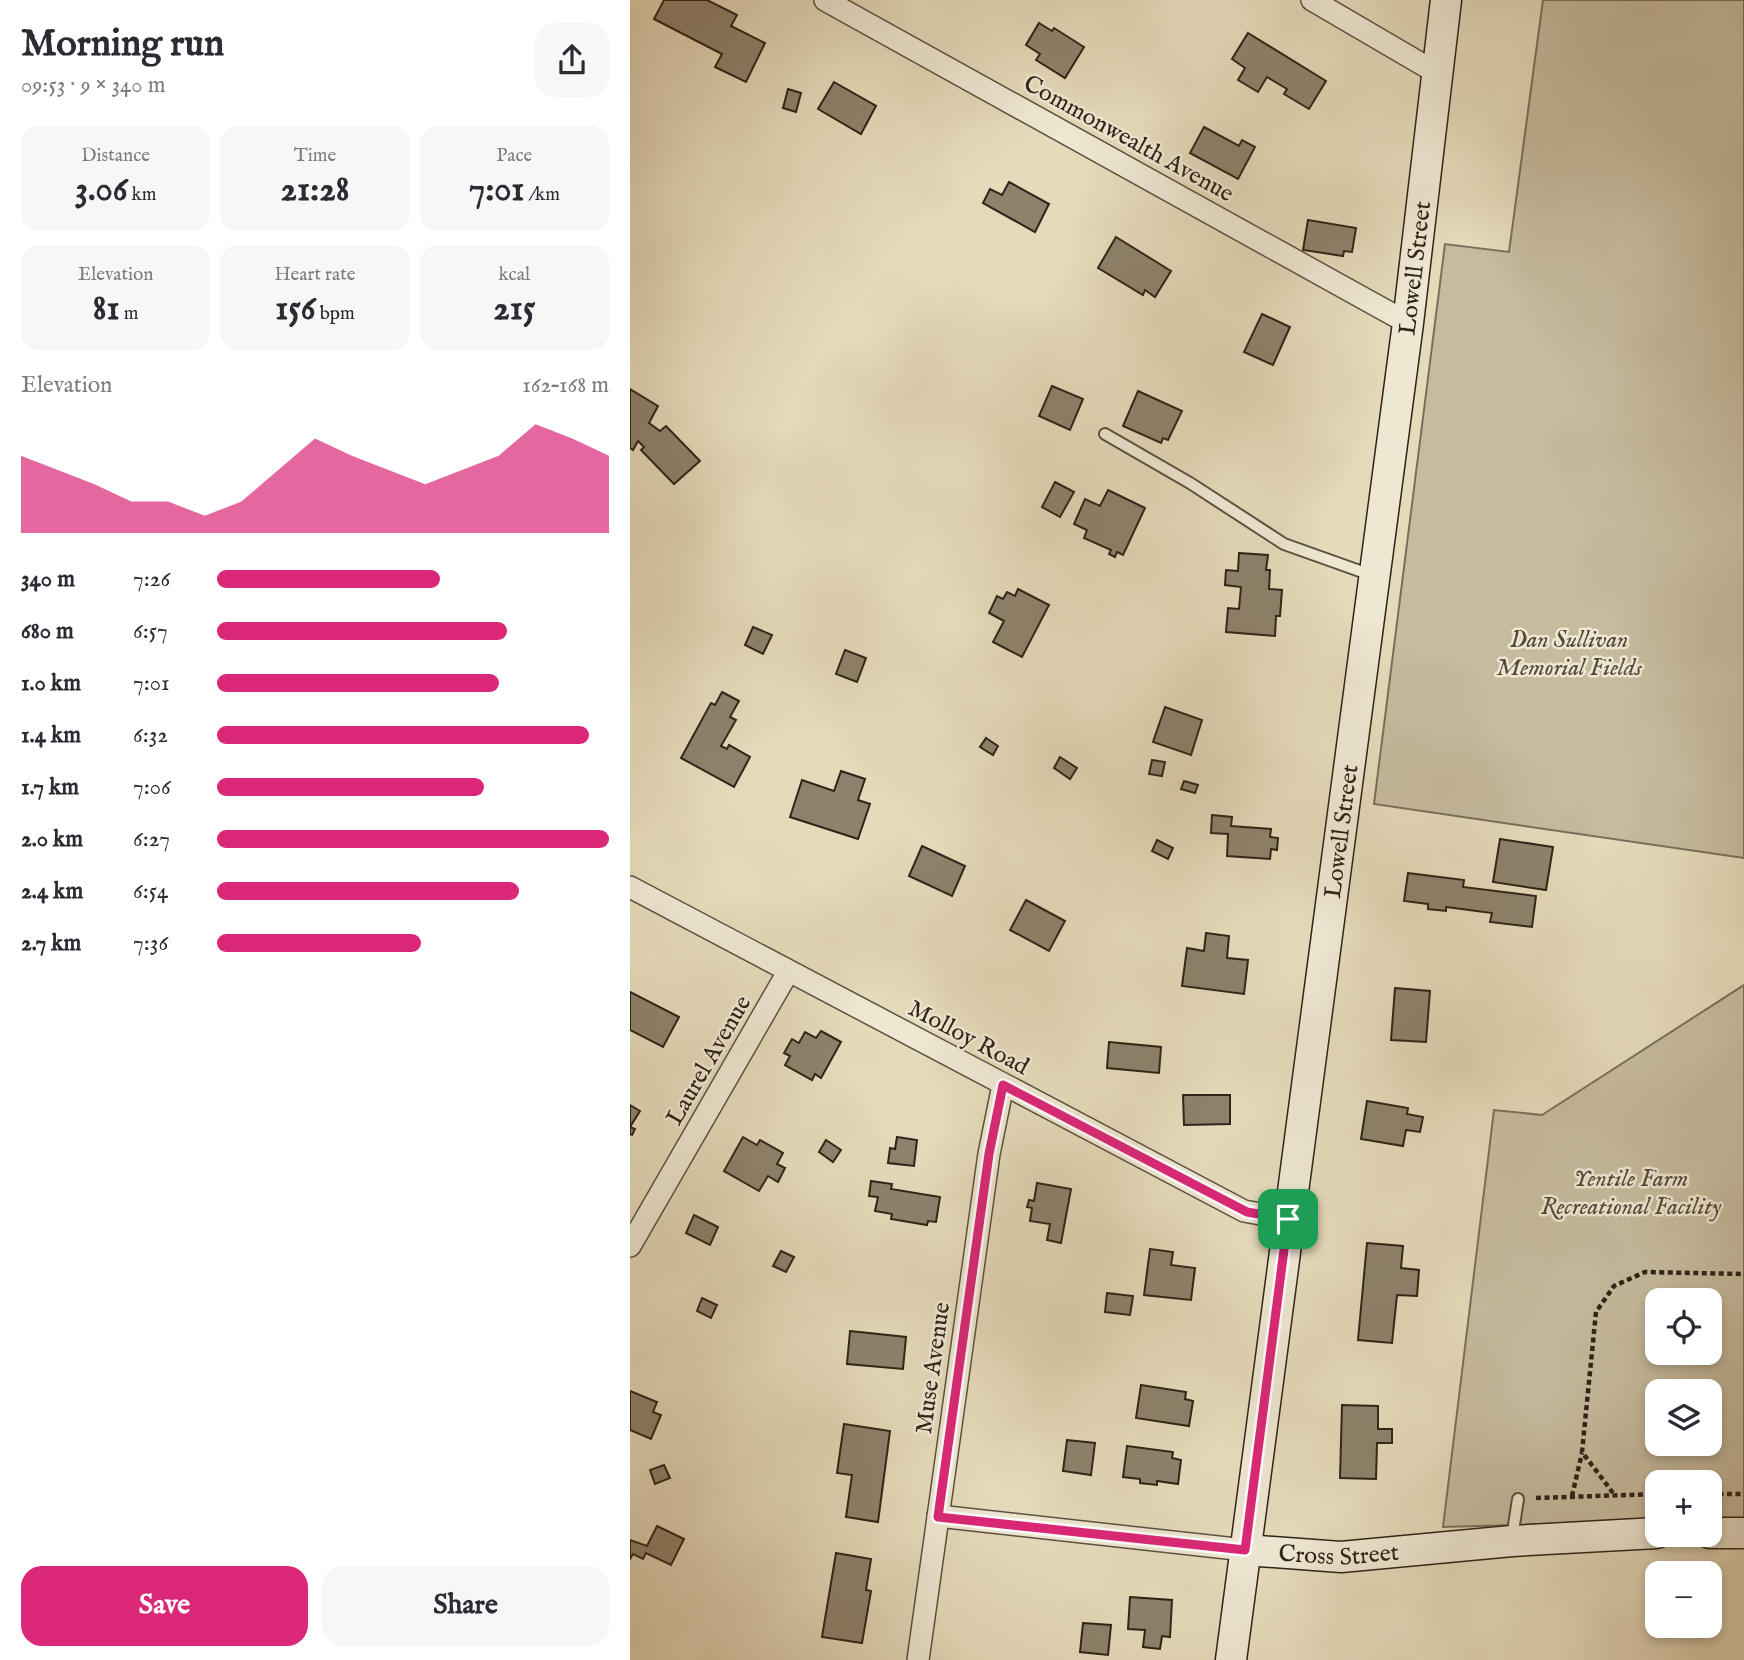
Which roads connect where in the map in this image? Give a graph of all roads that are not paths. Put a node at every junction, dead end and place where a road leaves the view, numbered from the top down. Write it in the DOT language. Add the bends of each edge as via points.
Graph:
graph roads {
  1 [pos="825,0"];
  2 [pos="1312,0"];
  3 [pos="1446,0"];
  4 [pos="1437,73"];
  5 [pos="1408,323"];
  6 [pos="1105,435"];
  7 [pos="1374,576"];
  8 [pos="630,887"];
  9 [pos="788,972"];
  10 [pos="1003,1085"];
  11 [pos="1288,1219"];
  12 [pos="631,1240"];
  13 [pos="1518,1499"];
  14 [pos="938,1517"];
  15 [pos="1722,1533"];
  16 [pos="1744,1533"];
  17 [pos="1645,1534"];
  18 [pos="1512,1541"];
  19 [pos="1245,1550"];
  20 [pos="918,1660"];
  21 [pos="1231,1660"];
  1 -- 5 [label="street, Commonwealth Avenue"];
  2 -- 4 [label="street"];
  3 -- 4 [label="main road, Lowell Street"];
  4 -- 5 [label="main road, Lowell Street"];
  5 -- 7 [label="main road, Lowell Street"];
  6 -- 7 [label="lane" via="1283,544"];
  7 -- 11 [label="main road, Lowell Street"];
  8 -- 9 [label="street, Molloy Road"];
  9 -- 10 [label="street, Molloy Road"];
  9 -- 12 [label="street, Laurel Avenue"];
  10 -- 11 [label="street, Molloy Road" via="1247,1212"];
  10 -- 14 [label="street, Muse Avenue" via="989,1154"];
  11 -- 19 [label="main road, Lowell Street"];
  13 -- 18 [label="lane"];
  14 -- 19 [label="street, Cross Street"];
  14 -- 20 [label="street, Muse Avenue"];
  15 -- 16 [label="main road"];
  17 -- 18 [label="main road, Cross Street"];
  18 -- 19 [label="main road, Cross Street" via="1341,1557"];
  19 -- 21 [label="main road, Lowell Street"];
}
